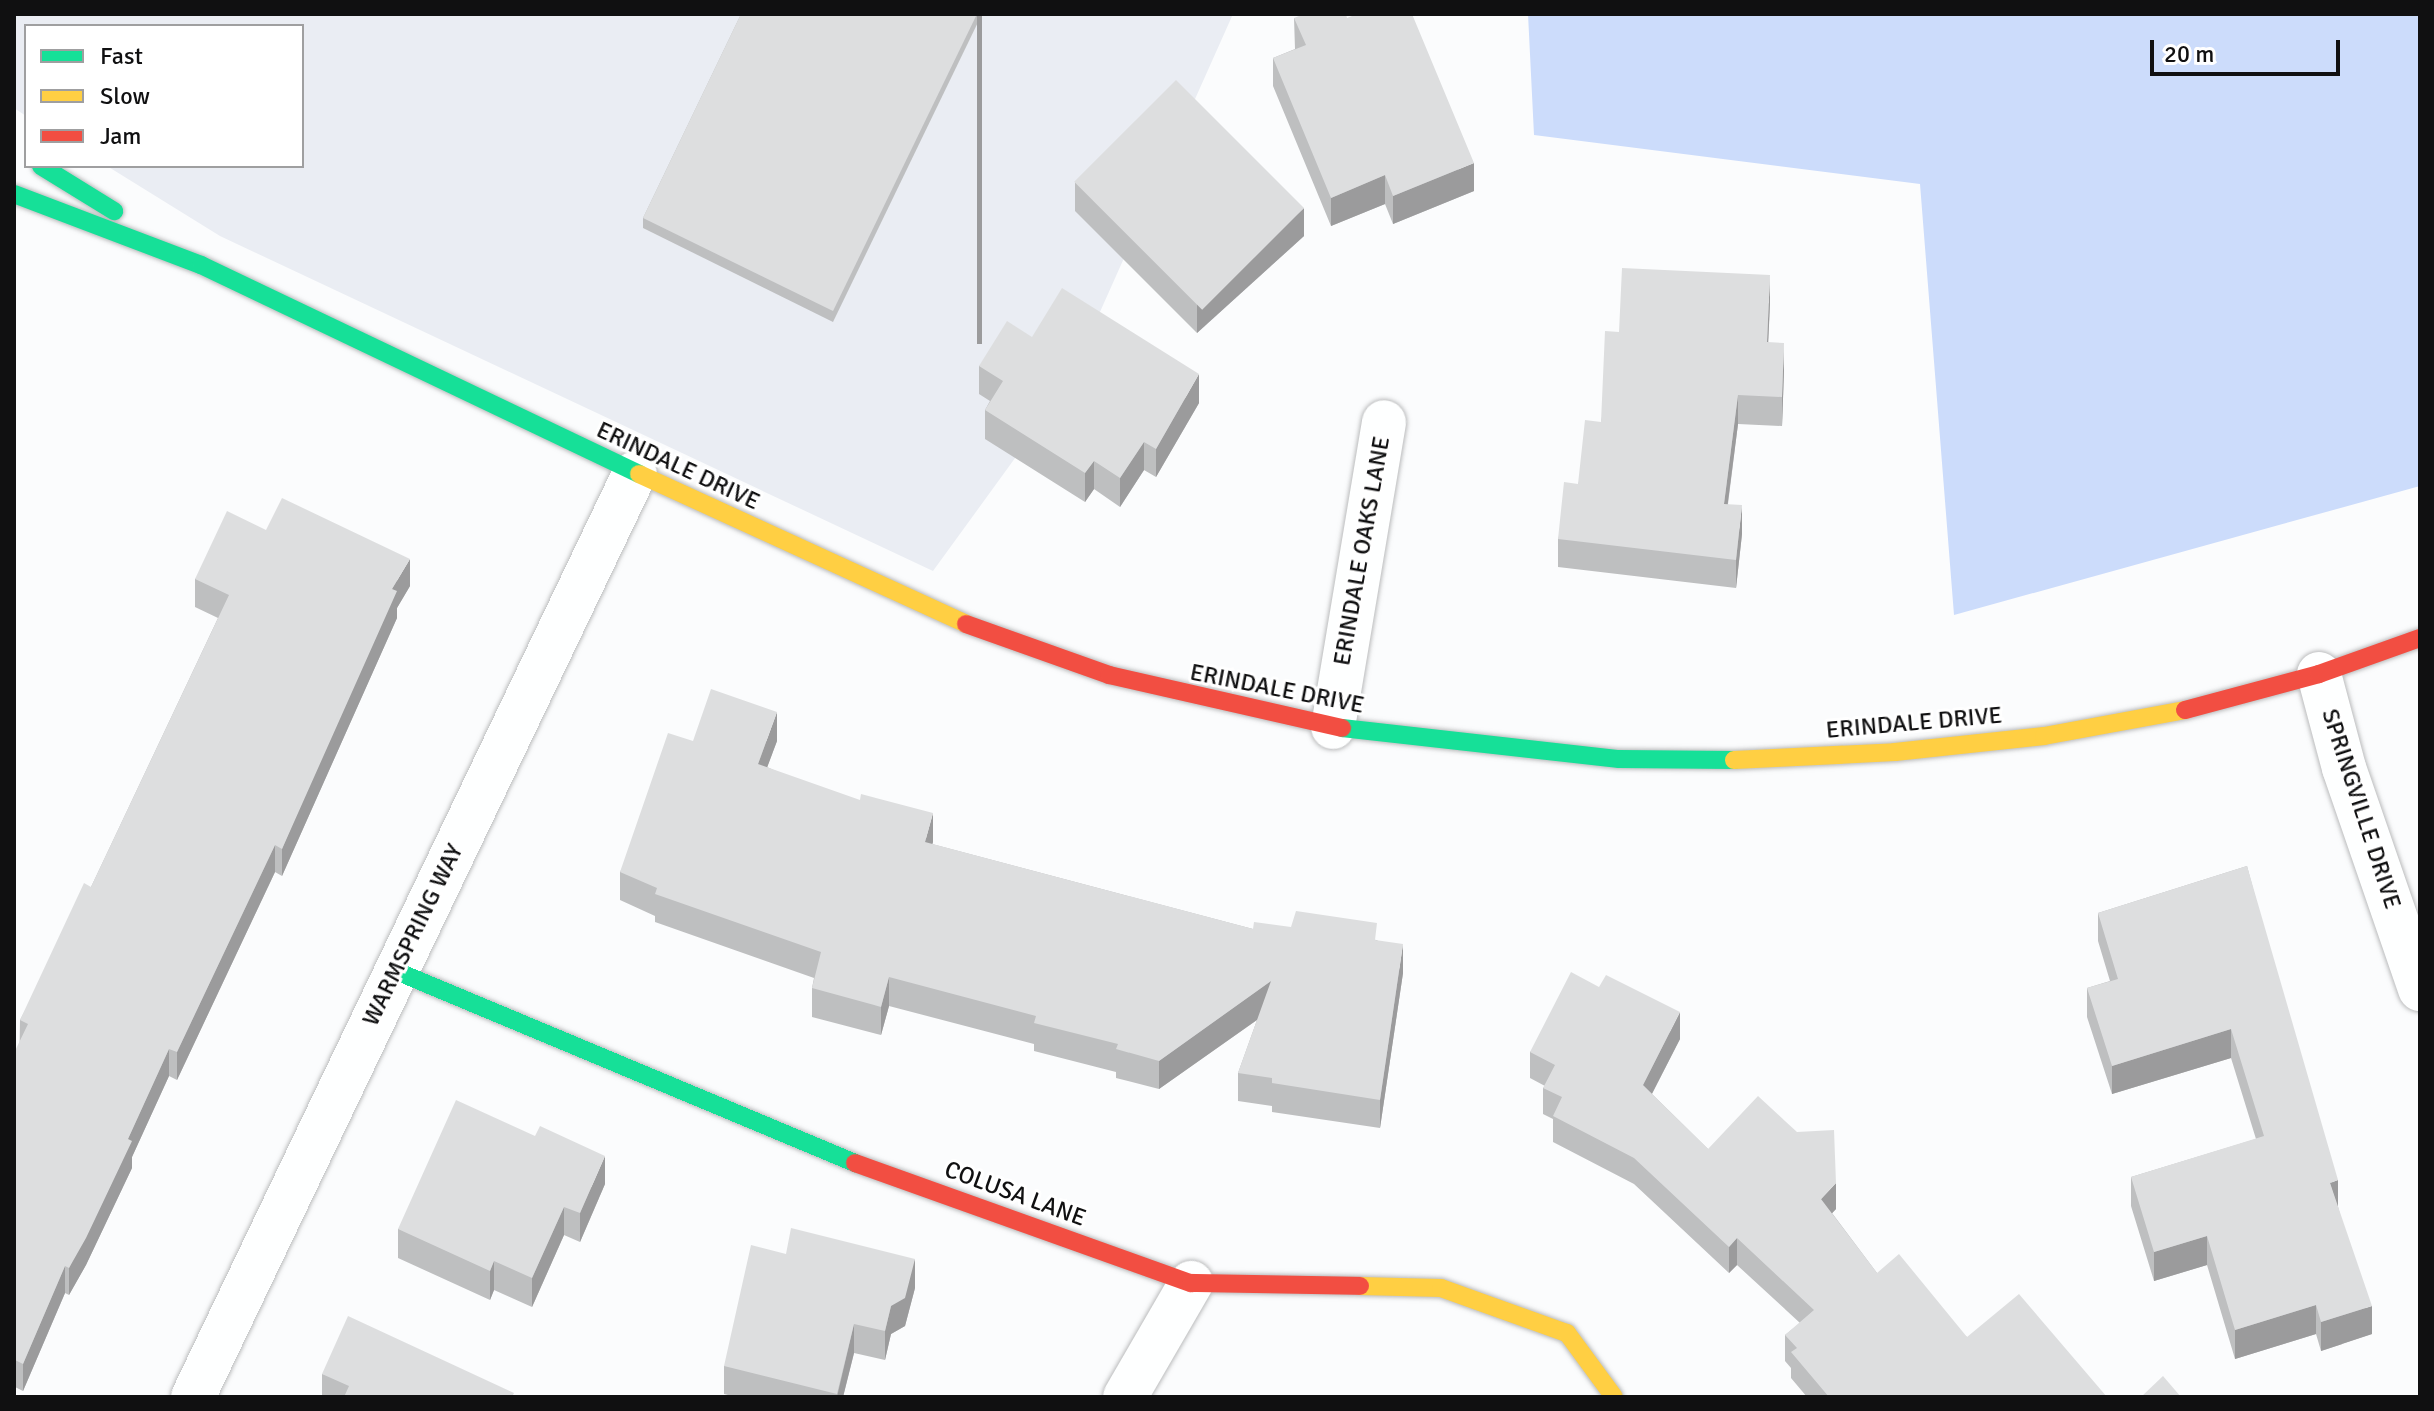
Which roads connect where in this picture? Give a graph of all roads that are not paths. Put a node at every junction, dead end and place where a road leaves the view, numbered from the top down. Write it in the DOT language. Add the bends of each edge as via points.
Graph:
graph roads {
  1 [pos="44,168"];
  2 [pos="14,194"];
  3 [pos="201,265"];
  4 [pos="1384,422"];
  5 [pos="635,473"];
  6 [pos="2420,638"];
  7 [pos="2319,674"];
  8 [pos="1333,727"];
  9 [pos="396,971"];
  10 [pos="2420,989"];
  11 [pos="1191,1283"];
  12 [pos="193,1397"];
  13 [pos="1125,1397"];
  14 [pos="1614,1397"];
  1 -- 3 [label="street, ERINDALE DRIVE"];
  2 -- 3 [label="street, ERINDALE DRIVE"];
  3 -- 5 [label="street, ERINDALE DRIVE"];
  4 -- 8 [label="street, ERINDALE OAKS LANE"];
  5 -- 8 [label="street, ERINDALE DRIVE" via="995,636 1109,675"];
  5 -- 9 [label="street, WARMSPRING WAY"];
  6 -- 7 [label="street, ERINDALE DRIVE"];
  7 -- 8 [label="street, ERINDALE DRIVE" via="2186,710 2086,728 1879,753 1619,759"];
  7 -- 10 [label="street, SPRINGVILLE DRIVE" via="2344,768"];
  9 -- 11 [label="street, COLUSA LANE" via="797,1142"];
  9 -- 12 [label="street, WARMSPRING WAY"];
  11 -- 13 [label="street"];
  11 -- 14 [label="street, COLUSA LANE" via="1441,1288 1567,1333"];
}
